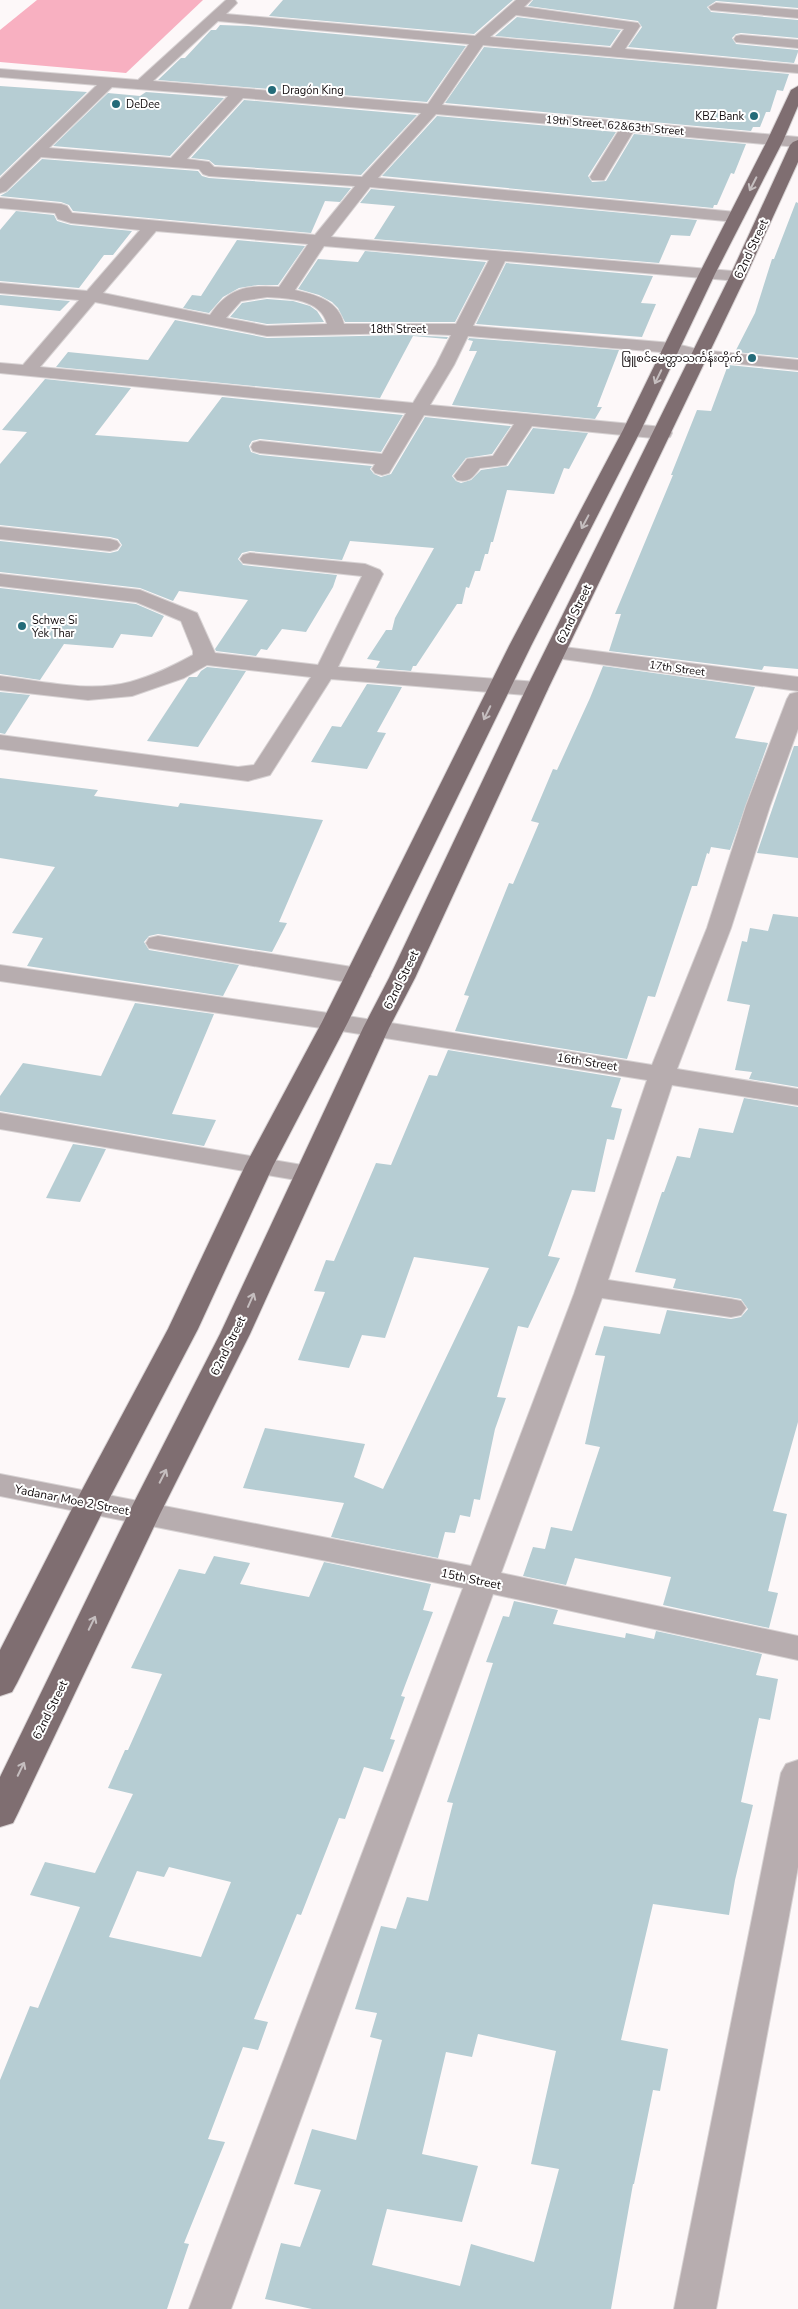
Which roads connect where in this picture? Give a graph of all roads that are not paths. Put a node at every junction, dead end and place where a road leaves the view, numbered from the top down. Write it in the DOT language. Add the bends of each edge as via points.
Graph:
graph roads {
  1 [pos="233,0"];
  2 [pos="515,3"];
  3 [pos="716,7"];
  4 [pos="798,14"];
  5 [pos="216,16"];
  6 [pos="741,39"];
  7 [pos="479,40"];
  8 [pos="798,44"];
  9 [pos="615,53"];
  10 [pos="798,69"];
  11 [pos="0,73"];
  12 [pos="108,83"];
  13 [pos="141,85"];
  14 [pos="798,90"];
  15 [pos="239,93"];
  16 [pos="432,109"];
  17 [pos="629,126"];
  18 [pos="790,143"];
  19 [pos="37,152"];
  20 [pos="175,163"];
  21 [pos="598,177"];
  22 [pos="366,182"];
  23 [pos="0,188"];
  24 [pos="0,203"];
  25 [pos="736,217"];
  26 [pos="152,226"];
  27 [pos="319,241"];
  28 [pos="499,256"];
  29 [pos="708,274"];
  30 [pos="738,276"];
  31 [pos="0,288"];
  32 [pos="284,293"];
  33 [pos="90,296"];
  34 [pos="215,321"];
  35 [pos="336,330"];
  36 [pos="464,330"];
  37 [pos="672,348"];
  38 [pos="701,355"];
  39 [pos="798,365"];
  40 [pos="0,368"];
  41 [pos="27,371"];
  42 [pos="419,409"];
  43 [pos="526,420"];
  44 [pos="632,430"];
  45 [pos="663,432"];
  46 [pos="260,447"];
  47 [pos="464,476"];
  48 [pos="0,533"];
  49 [pos="110,545"];
  50 [pos="250,559"];
  51 [pos="0,580"];
  52 [pos="556,652"];
  53 [pos="204,658"];
  54 [pos="325,672"];
  55 [pos="0,684"];
  56 [pos="798,684"];
  57 [pos="500,686"];
  58 [pos="537,689"];
  59 [pos="798,699"];
  60 [pos="0,742"];
  61 [pos="158,944"];
  62 [pos="0,973"];
  63 [pos="358,976"];
  64 [pos="336,1022"];
  65 [pos="376,1028"];
  66 [pos="662,1074"];
  67 [pos="798,1098"];
  68 [pos="0,1121"];
  69 [pos="259,1166"];
  70 [pos="308,1174"];
  71 [pos="592,1287"];
  72 [pos="731,1308"];
  73 [pos="0,1485"];
  74 [pos="91,1504"];
  75 [pos="144,1514"];
  76 [pos="481,1580"];
  77 [pos="798,1648"];
  78 [pos="0,1683"];
  79 [pos="798,1773"];
  80 [pos="0,1813"];
  81 [pos="210,2309"];
  82 [pos="695,2309"];
  1 -- 5 [label="street"];
  2 -- 7 [label="street"];
  2 -- 9 [label="street" via="567,16 633,26"];
  3 -- 4 [label="street"];
  5 -- 7 [label="street"];
  5 -- 13 [label="street"];
  6 -- 8 [label="street"];
  7 -- 9 [label="street"];
  7 -- 16 [label="street"];
  9 -- 10 [label="street"];
  11 -- 12 [label="street"];
  12 -- 13 [label="street"];
  12 -- 19 [label="street"];
  13 -- 15 [label="street, 19th Street, 62&63th Street"];
  14 -- 18 [label="main road"];
  15 -- 16 [label="street, 19th Street, 62&63th Street"];
  15 -- 20 [label="street"];
  16 -- 17 [label="street, 19th Street, 62&63th Street"];
  16 -- 22 [label="street"];
  17 -- 18 [label="street, 19th Street, 62&63th Street"];
  17 -- 21 [label="street"];
  18 -- 25 [label="main road, one-way"];
  18 -- 30 [label="main road, 62nd Street"];
  19 -- 20 [label="street"];
  19 -- 23 [label="street"];
  20 -- 22 [label="street" via="204,165 209,171"];
  22 -- 25 [label="street"];
  22 -- 27 [label="street"];
  24 -- 26 [label="street" via="61,209 64,216 71,218"];
  25 -- 29 [label="main road"];
  26 -- 27 [label="street"];
  26 -- 33 [label="street"];
  27 -- 28 [label="street"];
  27 -- 32 [label="street"];
  28 -- 29 [label="street"];
  28 -- 36 [label="street"];
  29 -- 30 [label="street"];
  29 -- 37 [label="main road"];
  30 -- 38 [label="main road, 62nd Street"];
  31 -- 33 [label="street, 18th Street"];
  32 -- 34 [label="street" via="258,292 235,296"];
  32 -- 35 [label="street" via="326,307 335,317"];
  33 -- 34 [label="street, 18th Street"];
  33 -- 41 [label="street"];
  34 -- 35 [label="street, 18th Street" via="266,331"];
  35 -- 36 [label="street, 18th Street"];
  36 -- 37 [label="street, 18th Street"];
  36 -- 42 [label="street"];
  37 -- 38 [label="street, 18th Street"];
  37 -- 44 [label="main road, one-way"];
  38 -- 39 [label="street, 18th Street"];
  38 -- 45 [label="main road, 62nd Street"];
  40 -- 41 [label="street"];
  41 -- 42 [label="street"];
  42 -- 43 [label="street"];
  42 -- 46 [label="street" via="385,464"];
  43 -- 44 [label="street"];
  43 -- 47 [label="street" via="499,462 474,463"];
  44 -- 45 [label="street"];
  44 -- 57 [label="main road, one-way"];
  45 -- 52 [label="main road, 62nd Street"];
  48 -- 49 [label="street"];
  50 -- 54 [label="street" via="372,572"];
  51 -- 53 [label="street" via="140,596 190,617"];
  52 -- 56 [label="street, 17th Street"];
  52 -- 58 [label="main road, 62nd Street"];
  53 -- 54 [label="street"];
  53 -- 55 [label="street" via="176,673 132,689 88,694"];
  54 -- 57 [label="street"];
  54 -- 60 [label="street" via="264,768 248,774"];
  57 -- 58 [label="street"];
  57 -- 63 [label="main road, one-way"];
  58 -- 65 [label="main road, 62nd Street"];
  59 -- 66 [label="street" via="758,806 719,928"];
  61 -- 63 [label="street"];
  62 -- 64 [label="street, 16th Street"];
  63 -- 64 [label="main road"];
  64 -- 65 [label="street, 16th Street"];
  64 -- 69 [label="main road"];
  65 -- 66 [label="street, 16th Street"];
  65 -- 70 [label="main road, 62nd Street"];
  66 -- 67 [label="street, 16th Street"];
  66 -- 71 [label="street"];
  68 -- 69 [label="street"];
  69 -- 70 [label="street"];
  69 -- 74 [label="main road" via="183,1330"];
  75 -- 70 [label="main road, 62nd Street, one-way" via="235,1334"];
  71 -- 72 [label="street"];
  71 -- 76 [label="street"];
  73 -- 74 [label="street, Yadanar Moe 2 Street"];
  74 -- 75 [label="street, Yadanar Moe 2 Street"];
  74 -- 78 [label="main road"];
  75 -- 76 [label="street, 15th Street"];
  80 -- 75 [label="main road, 62nd Street, one-way"];
  76 -- 77 [label="street, 15th Street"];
  76 -- 81 [label="street"];
  79 -- 82 [label="street"];
}
